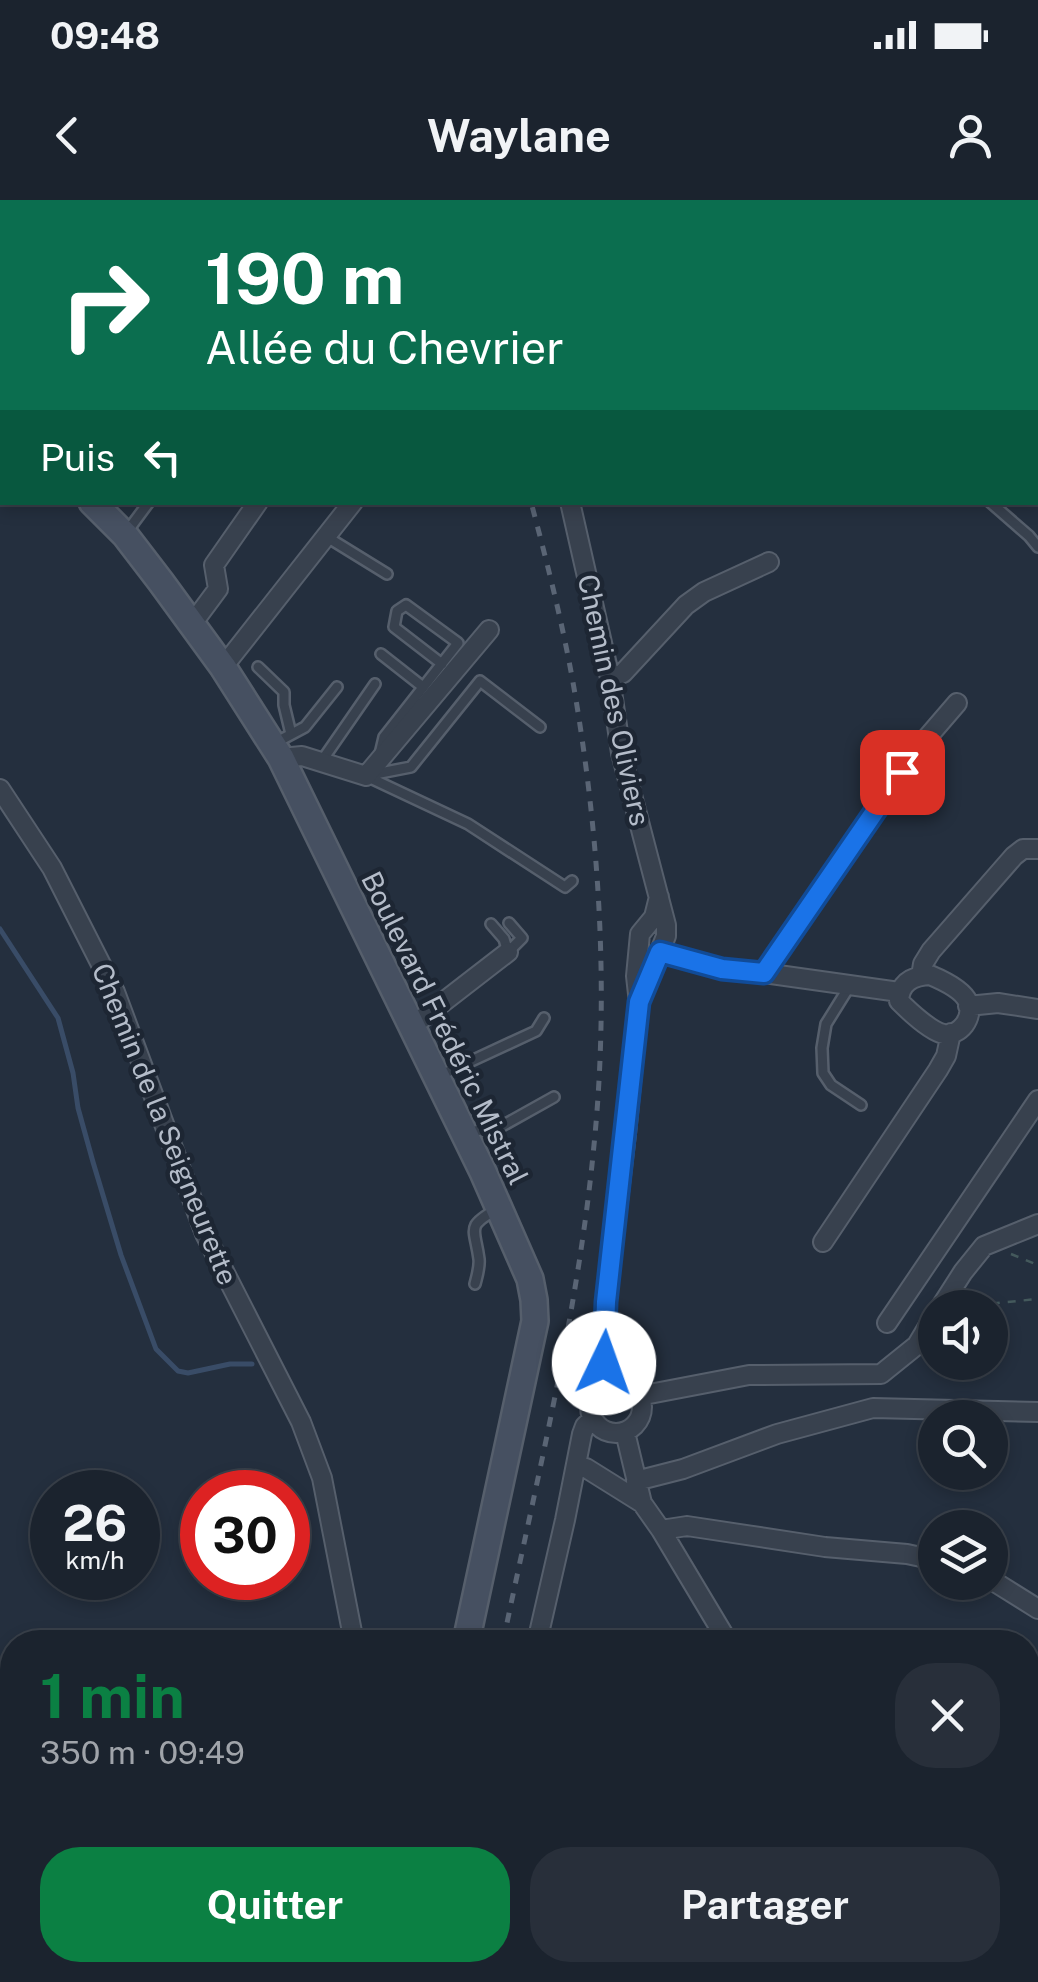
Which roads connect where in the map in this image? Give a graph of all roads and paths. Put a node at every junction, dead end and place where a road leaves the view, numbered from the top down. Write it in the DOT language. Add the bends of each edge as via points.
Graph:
graph roads {
  1 [pos="95,505"];
  2 [pos="146,505"];
  3 [pos="256,505"];
  4 [pos="351,505"];
  5 [pos="571,505"];
  6 [pos="993,505"];
  7 [pos="125,535"];
  8 [pos="328,537"];
  9 [pos="1038,547"];
  10 [pos="769,562"];
  11 [pos="387,574"];
  12 [pos="192,624"];
  13 [pos="489,630"];
  14 [pos="380,654"];
  15 [pos="442,664"];
  16 [pos="223,667"];
  17 [pos="258,667"];
  18 [pos="610,678"];
  19 [pos="375,684"];
  20 [pos="337,687"];
  21 [pos="423,688"];
  22 [pos="957,704"];
  23 [pos="540,727"];
  24 [pos="281,745"];
  25 [pos="321,762"];
  26 [pos="372,769"];
  27 [pos="0,789"];
  28 [pos="1036,846"];
  29 [pos="572,881"];
  30 [pos="659,897"];
  31 [pos="491,924"];
  32 [pos="509,924"];
  33 [pos="508,952"];
  34 [pos="660,952"];
  35 [pos="764,973"];
  36 [pos="922,976"];
  37 [pos="851,985"];
  38 [pos="900,992"];
  39 [pos="639,1002"];
  40 [pos="968,1006"];
  41 [pos="1038,1009"];
  42 [pos="544,1018"];
  43 [pos="412,1027"];
  44 [pos="951,1033"];
  45 [pos="436,1077"];
  46 [pos="554,1097"];
  47 [pos="1038,1100"];
  48 [pos="861,1105"];
  49 [pos="464,1133"];
  50 [pos="500,1208"];
  51 [pos="1038,1224"];
  52 [pos="823,1242"];
  53 [pos="995,1242"];
  54 [pos="1038,1264"];
  55 [pos="475,1284"];
  56 [pos="951,1290"];
  57 [pos="1038,1299"];
  58 [pos="1008,1302"];
  59 [pos="887,1323"];
  60 [pos="918,1343"];
  61 [pos="606,1383"];
  62 [pos="640,1396"];
  63 [pos="1038,1412"];
  64 [pos="592,1419"];
  65 [pos="624,1432"];
  66 [pos="576,1466"];
  67 [pos="636,1481"];
  68 [pos="642,1503"];
  69 [pos="661,1530"];
  70 [pos="918,1556"];
  71 [pos="1008,1591"];
  72 [pos="1038,1609"];
  73 [pos="352,1630"];
  74 [pos="469,1630"];
  75 [pos="540,1630"];
  76 [pos="721,1630"];
  1 -- 7 [label="main road, Boulevard Frédéric Mistral"];
  2 -- 7 [label="lane"];
  3 -- 12 [label="street" via="214,565 218,589"];
  4 -- 8 [label="street"];
  5 -- 18 [label="street, Chemin des Oliviers"];
  6 -- 9 [label="lane"];
  7 -- 12 [label="main road, Boulevard Frédéric Mistral"];
  8 -- 11 [label="lane"];
  8 -- 16 [label="street"];
  10 -- 18 [label="street" via="686,605 623,673"];
  12 -- 16 [label="main road, Boulevard Frédéric Mistral"];
  13 -- 26 [label="street"];
  14 -- 21 [label="lane"];
  15 -- 15 [label="lane" via="458,643 406,605 397,611 394,627"];
  15 -- 21 [label="lane"];
  16 -- 24 [label="main road, Boulevard Frédéric Mistral"];
  17 -- 24 [label="lane" via="284,692"];
  18 -- 30 [label="street, Chemin des Oliviers" via="621,753"];
  19 -- 25 [label="lane"];
  20 -- 24 [label="lane"];
  21 -- 26 [label="lane" via="384,736"];
  22 -- 35 [label="street" via="920,746"];
  23 -- 26 [label="lane" via="480,681 411,767"];
  24 -- 25 [label="street"];
  24 -- 43 [label="main road, Boulevard Frédéric Mistral"];
  25 -- 26 [label="street"];
  26 -- 29 [label="lane" via="565,887"];
  27 -- 73 [label="street, Chemin de la Seigneurette" via="52,868 115,992 205,1234 302,1422 322,1478"];
  28 -- 36 [label="street" via="1014,856 940,940"];
  30 -- 34 [label="street, Chemin des Oliviers" via="666,925"];
  30 -- 39 [label="street, Chemin des Oliviers" via="640,934"];
  31 -- 33 [label="lane"];
  32 -- 33 [label="lane" via="522,938"];
  33 -- 43 [label="street"];
  34 -- 35 [label="street"];
  34 -- 39 [label="street, Chemin des Oliviers"];
  35 -- 37 [label="street"];
  36 -- 38 [label="street"];
  36 -- 40 [label="street" via="959,991"];
  37 -- 38 [label="street"];
  37 -- 48 [label="lane" via="826,1024 823,1073"];
  38 -- 44 [label="street" via="908,1010 936,1031"];
  39 -- 61 [label="street, Chemin des Oliviers" via="606,1302"];
  40 -- 41 [label="street"];
  40 -- 44 [label="street" via="966,1024"];
  42 -- 45 [label="lane" via="536,1031"];
  43 -- 45 [label="main road, Boulevard Frédéric Mistral"];
  44 -- 52 [label="street" via="938,1070"];
  45 -- 49 [label="main road, Boulevard Frédéric Mistral"];
  46 -- 49 [label="lane" via="502,1126"];
  47 -- 59 [label="street"];
  49 -- 50 [label="main road, Boulevard Frédéric Mistral"];
  50 -- 55 [label="lane" via="473,1232 480,1264"];
  50 -- 74 [label="main road, Boulevard Frédéric Mistral" via="530,1279 535,1322"];
  51 -- 53 [label="street"];
  53 -- 54 [label="path"];
  53 -- 56 [label="street" via="984,1246"];
  57 -- 58 [label="path"];
  60 -- 62 [label="street" via="881,1374 749,1375"];
  61 -- 62 [label="street" via="625,1383"];
  61 -- 64 [label="street" via="591,1398"];
  62 -- 65 [label="street" via="640,1417"];
  63 -- 67 [label="street" via="873,1408"];
  64 -- 65 [label="street" via="602,1430"];
  64 -- 66 [label="street"];
  65 -- 67 [label="street"];
  66 -- 68 [label="street"];
  66 -- 75 [label="street"];
  67 -- 68 [label="street"];
  68 -- 69 [label="street"];
  69 -- 70 [label="street" via="687,1526"];
  69 -- 76 [label="street"];
  71 -- 72 [label="street"];
}
